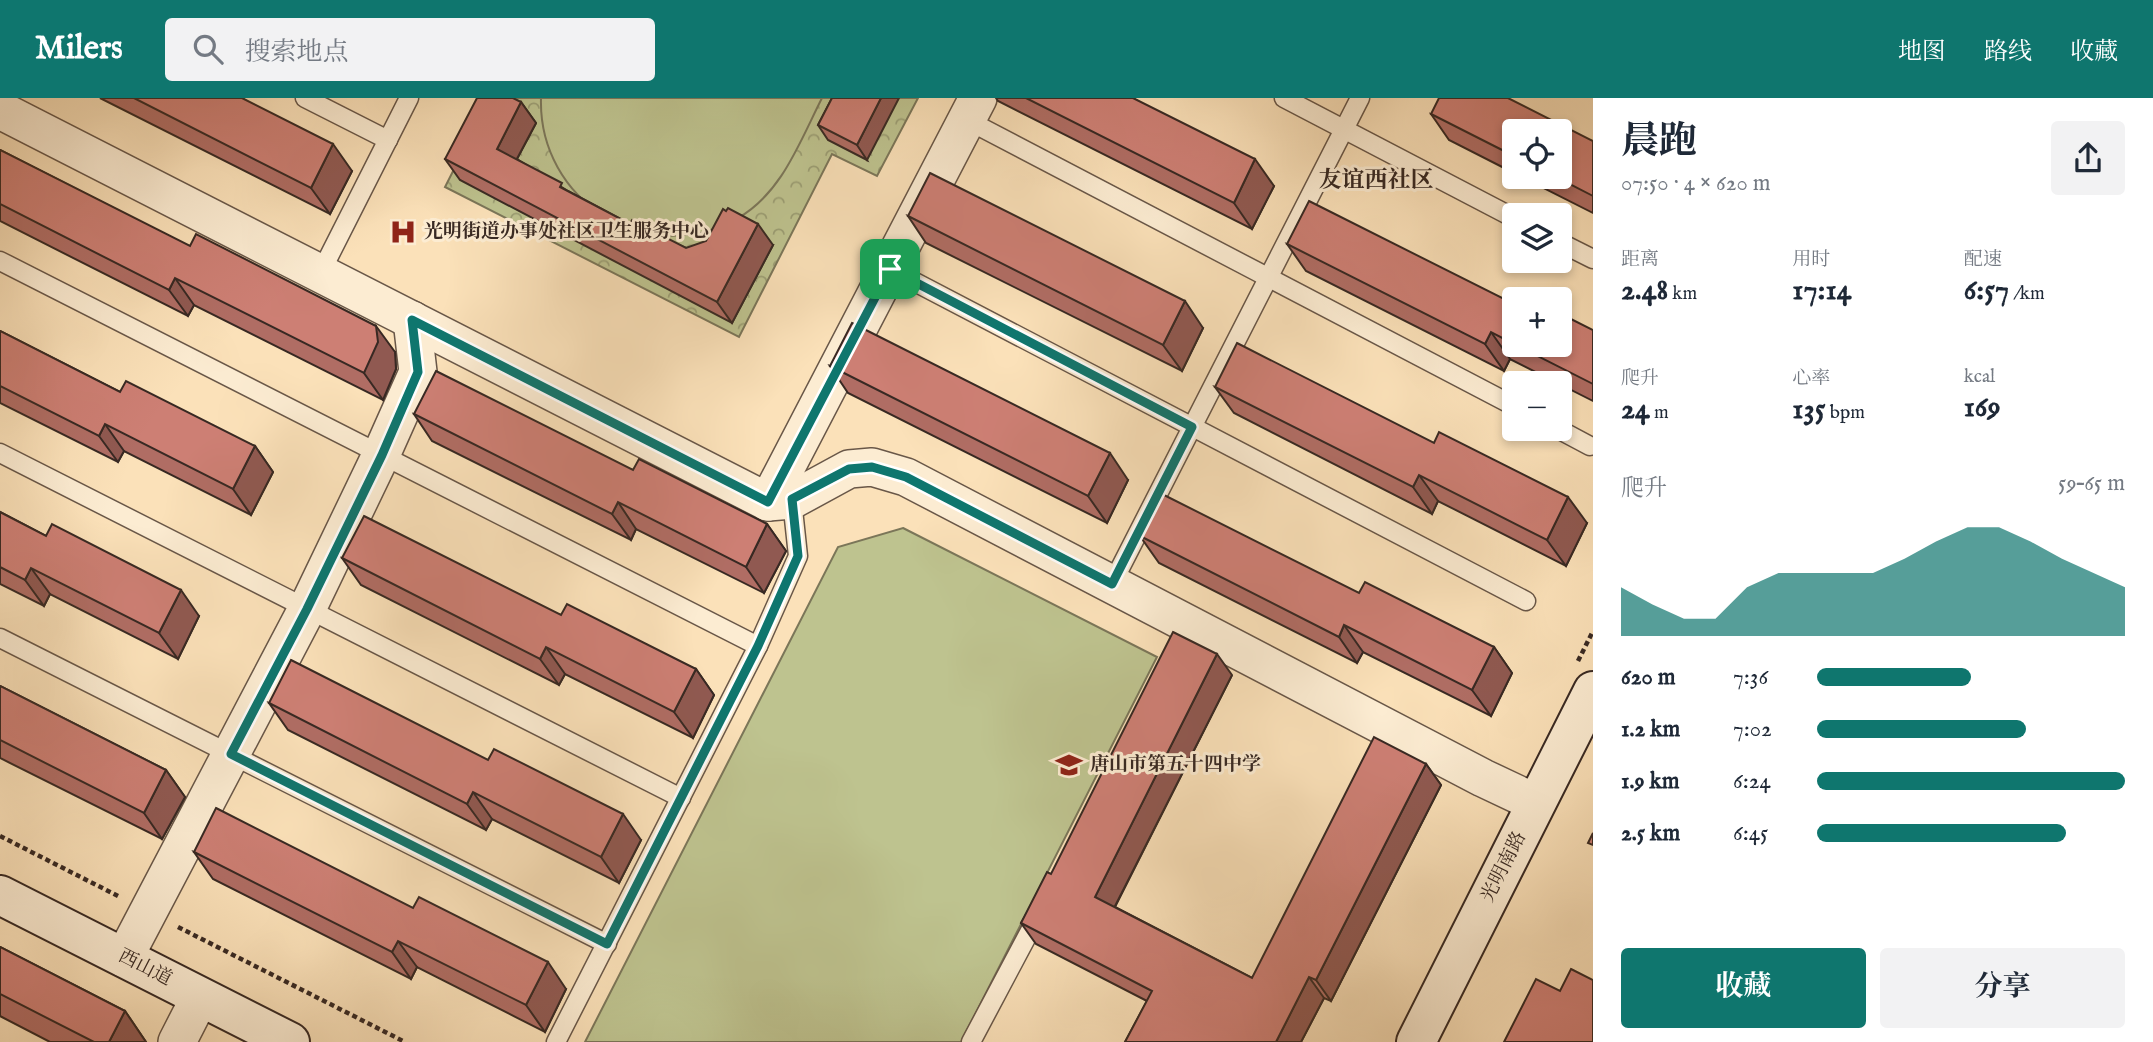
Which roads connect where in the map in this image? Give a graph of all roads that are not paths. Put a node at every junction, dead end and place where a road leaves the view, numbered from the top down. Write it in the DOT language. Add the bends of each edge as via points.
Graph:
graph roads {
  1 [pos="305,98"];
  2 [pos="409,98"];
  3 [pos="1284,98"];
  4 [pos="1360,98"];
  5 [pos="973,109"];
  6 [pos="0,110"];
  7 [pos="1344,129"];
  8 [pos="388,140"];
  9 [pos="1502,212"];
  10 [pos="1572,248"];
  11 [pos="1593,259"];
  12 [pos="0,261"];
  13 [pos="890,269"];
  14 [pos="320,274"];
  15 [pos="1269,278"];
  16 [pos="412,320"];
  17 [pos="1502,400"];
  18 [pos="1192,427"];
  19 [pos="1572,436"];
  20 [pos="1590,446"];
  21 [pos="0,453"];
  22 [pos="382,455"];
  23 [pos="780,501"];
  24 [pos="1112,584"];
  25 [pos="1526,601"];
  26 [pos="307,609"];
  27 [pos="0,638"];
  28 [pos="758,646"];
  29 [pos="1593,691"];
  30 [pos="231,754"];
  31 [pos="681,798"];
  32 [pos="1536,803"];
  33 [pos="0,895"];
  34 [pos="1048,897"];
  35 [pos="607,944"];
  36 [pos="124,958"];
  37 [pos="200,997"];
  38 [pos="1418,1041"];
  39 [pos="177,1042"];
  40 [pos="290,1042"];
  41 [pos="556,1042"];
  42 [pos="971,1042"];
  1 -- 8 [label="lane"];
  2 -- 8 [label="lane"];
  3 -- 7 [label="lane"];
  4 -- 7 [label="lane"];
  5 -- 13 [label="street"];
  5 -- 15 [label="lane"];
  6 -- 14 [label="street"];
  7 -- 9 [label="lane"];
  7 -- 15 [label="lane"];
  8 -- 14 [label="lane"];
  10 -- 11 [label="lane"];
  12 -- 22 [label="lane"];
  13 -- 18 [label="lane"];
  13 -- 23 [label="street"];
  14 -- 16 [label="street"];
  15 -- 17 [label="lane"];
  15 -- 18 [label="lane"];
  16 -- 22 [label="street" via="418,372"];
  16 -- 23 [label="street"];
  18 -- 24 [label="lane"];
  18 -- 25 [label="lane"];
  19 -- 20 [label="lane"];
  21 -- 26 [label="lane"];
  22 -- 26 [label="street"];
  22 -- 28 [label="lane"];
  23 -- 24 [label="street" via="849,469 872,467 906,477"];
  23 -- 28 [label="lane" via="798,556"];
  24 -- 32 [label="street"];
  26 -- 30 [label="street"];
  26 -- 31 [label="lane"];
  27 -- 30 [label="lane"];
  28 -- 31 [label="lane"];
  29 -- 32 [label="main road, 光明南路"];
  30 -- 35 [label="lane"];
  30 -- 36 [label="street"];
  31 -- 35 [label="lane"];
  32 -- 38 [label="main road, 光明南路"];
  33 -- 36 [label="main road, 西山道"];
  34 -- 42 [label="lane"];
  35 -- 41 [label="lane"];
  36 -- 37 [label="main road, 西山道"];
  37 -- 39 [label="street"];
  37 -- 40 [label="main road, 西山道"];
}
